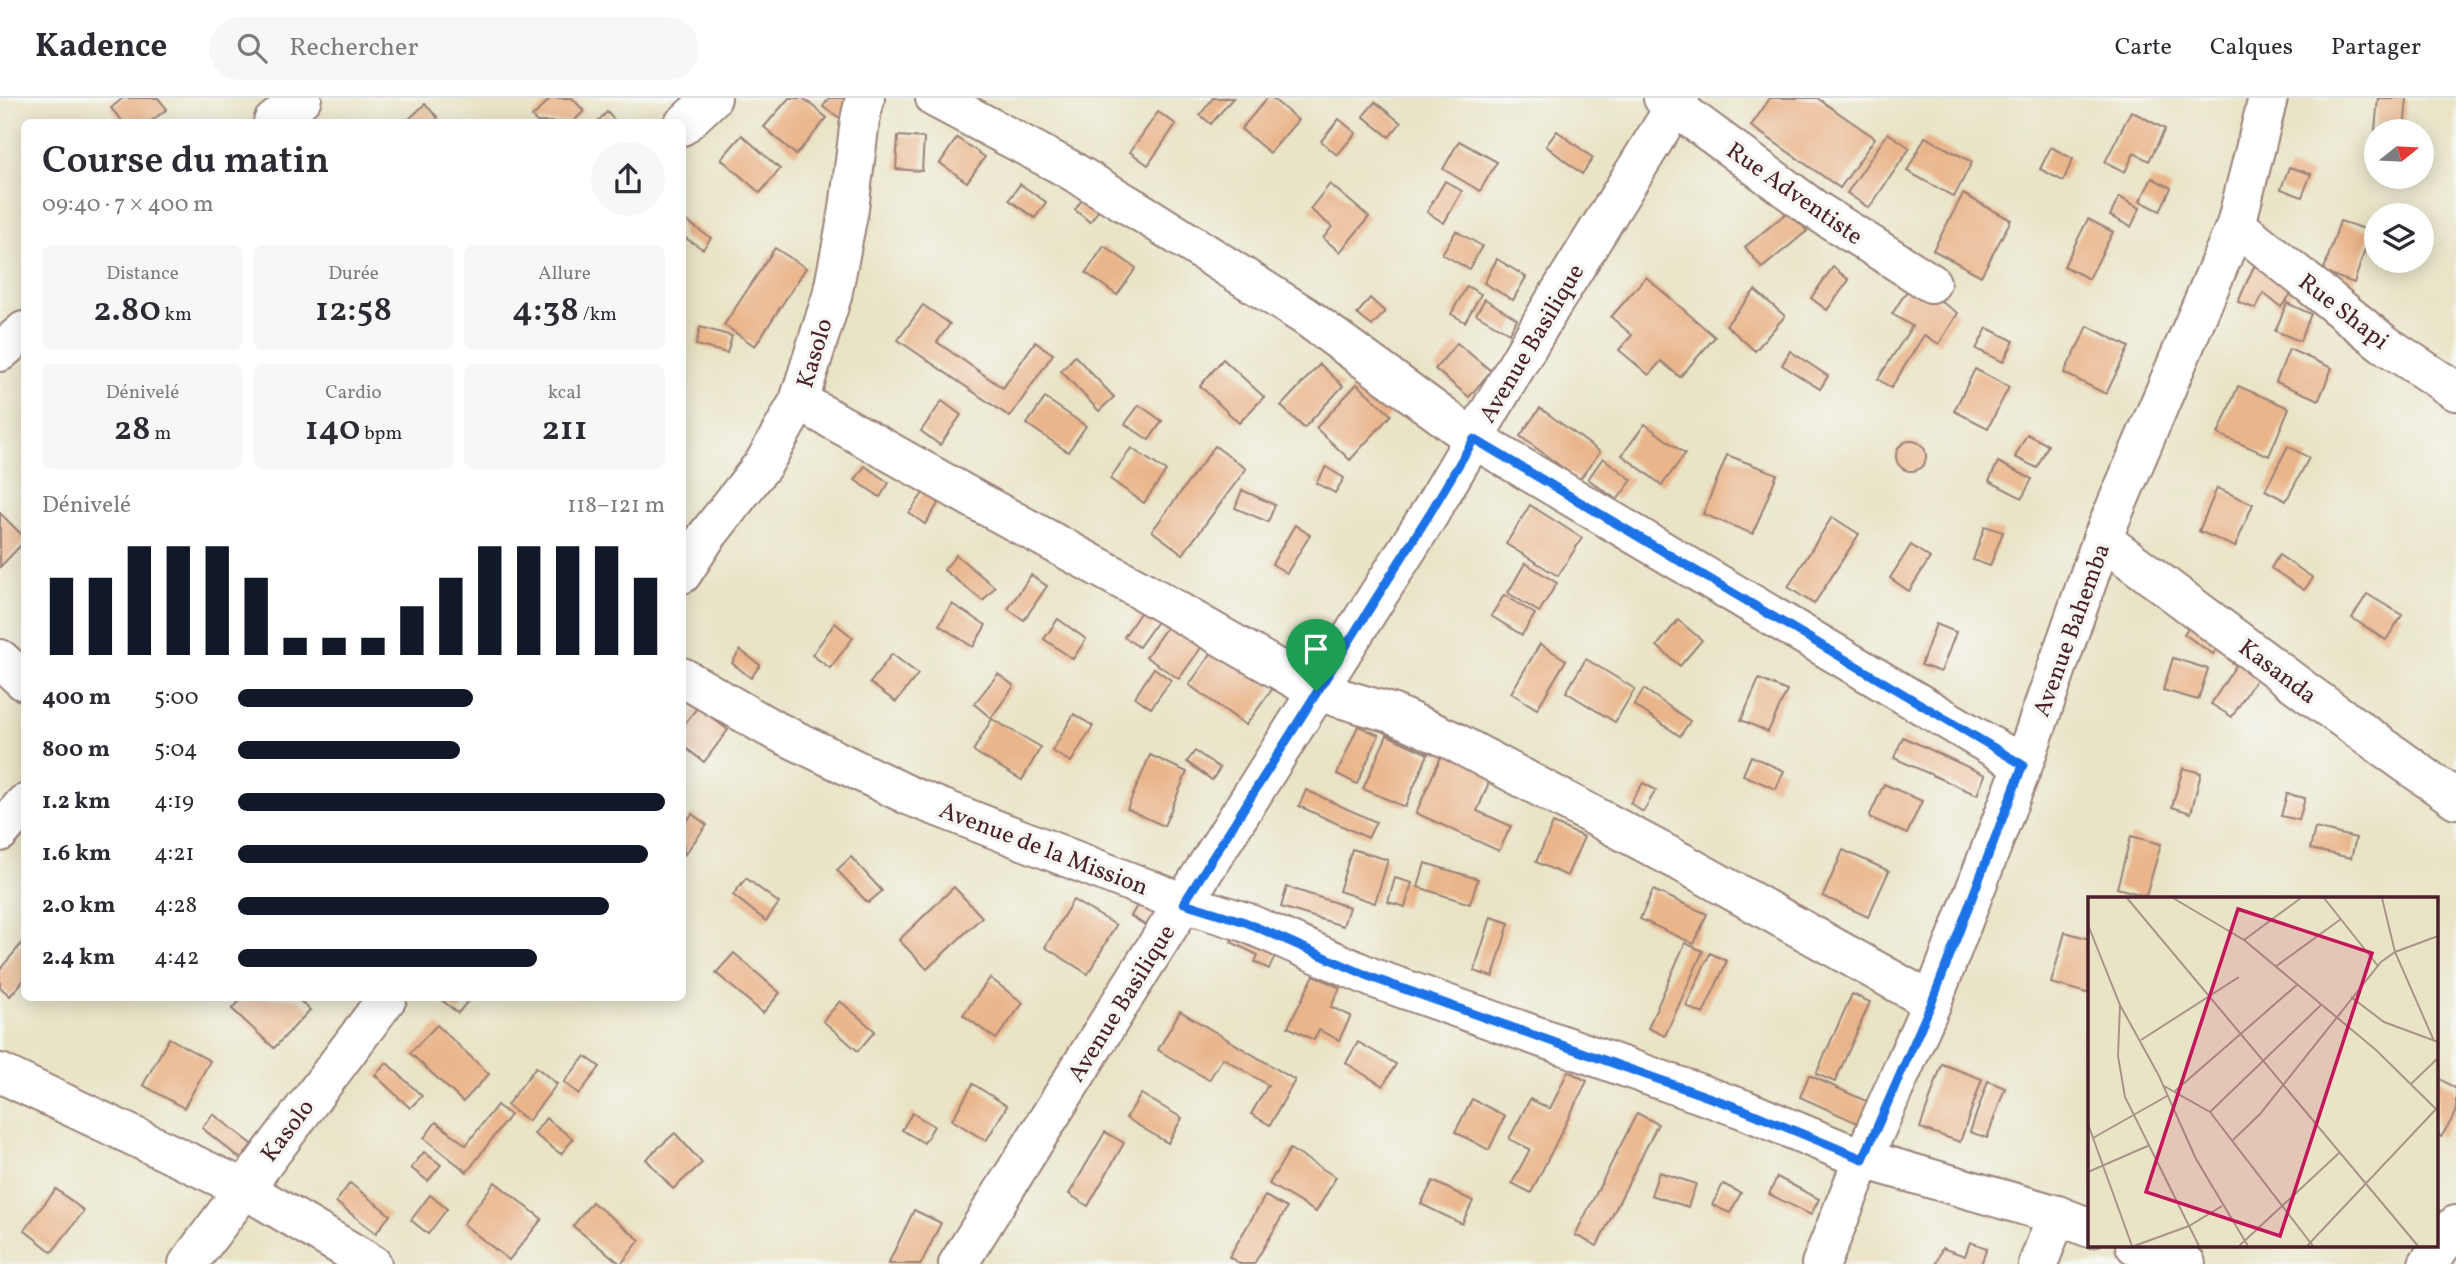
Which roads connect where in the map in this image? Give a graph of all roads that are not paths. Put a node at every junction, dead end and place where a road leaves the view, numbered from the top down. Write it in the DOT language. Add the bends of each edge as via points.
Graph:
graph roads {
  1 [pos="303,98"];
  2 [pos="712,98"];
  3 [pos="865,98"];
  4 [pos="935,98"];
  5 [pos="2268,98"];
  6 [pos="1672,101"];
  7 [pos="277,119"];
  8 [pos="686,122"];
  9 [pos="2236,225"];
  10 [pos="1931,283"];
  11 [pos="21,334"];
  12 [pos="0,352"];
  13 [pos="2456,391"];
  14 [pos="799,401"];
  15 [pos="1474,439"];
  16 [pos="2102,539"];
  17 [pos="686,568"];
  18 [pos="0,659"];
  19 [pos="21,678"];
  20 [pos="686,679"];
  21 [pos="1316,691"];
  22 [pos="2023,765"];
  23 [pos="2456,799"];
  24 [pos="21,808"];
  25 [pos="0,832"];
  26 [pos="1184,903"];
  27 [pos="385,1001"];
  28 [pos="1932,1002"];
  29 [pos="0,1073"];
  30 [pos="1863,1159"];
  31 [pos="243,1188"];
  32 [pos="2074,1221"];
  33 [pos="2456,1225"];
  34 [pos="2139,1246"];
  35 [pos="188,1264"];
  36 [pos="372,1264"];
  37 [pos="958,1264"];
  38 [pos="1821,1264"];
  39 [pos="2038,1264"];
  40 [pos="2186,1264"];
  41 [pos="2428,1264"];
  1 -- 7 [label="street"];
  2 -- 8 [label="street"];
  3 -- 14 [label="street, Kasolo" via="832,296"];
  4 -- 15 [label="street" via="1147,216 1305,316"];
  5 -- 9 [label="street, Avenue Bahemba"];
  6 -- 10 [label="street, Rue Adventiste" via="1814,209"];
  6 -- 15 [label="street, Avenue Basilique"];
  9 -- 13 [label="street, Rue Shapi" via="2383,343"];
  9 -- 16 [label="street, Avenue Bahemba"];
  11 -- 12 [label="street"];
  14 -- 17 [label="street, Kasolo" via="764,463"];
  14 -- 21 [label="street"];
  15 -- 21 [label="street, Avenue Basilique"];
  15 -- 22 [label="street"];
  16 -- 22 [label="street, Avenue Bahemba"];
  16 -- 23 [label="street, Kasanda"];
  18 -- 19 [label="street"];
  20 -- 26 [label="street, Avenue de la Mission" via="770,728 910,796"];
  21 -- 26 [label="street, Avenue Basilique"];
  21 -- 28 [label="street" via="1391,713 1451,740"];
  22 -- 28 [label="street, Avenue Bahemba"];
  24 -- 25 [label="street"];
  26 -- 30 [label="street, Avenue de la Mission" via="1245,922 1373,978 1742,1109"];
  26 -- 37 [label="street, Avenue Basilique"];
  27 -- 31 [label="street, Kasolo"];
  28 -- 30 [label="street, Avenue Bahemba"];
  29 -- 31 [label="street"];
  30 -- 32 [label="street, Avenue de la Mission"];
  30 -- 38 [label="street, Avenue Bahemba"];
  31 -- 35 [label="street, Kasolo"];
  31 -- 36 [label="street"];
  32 -- 39 [label="street"];
  33 -- 41 [label="street"];
  34 -- 40 [label="street"];
}
